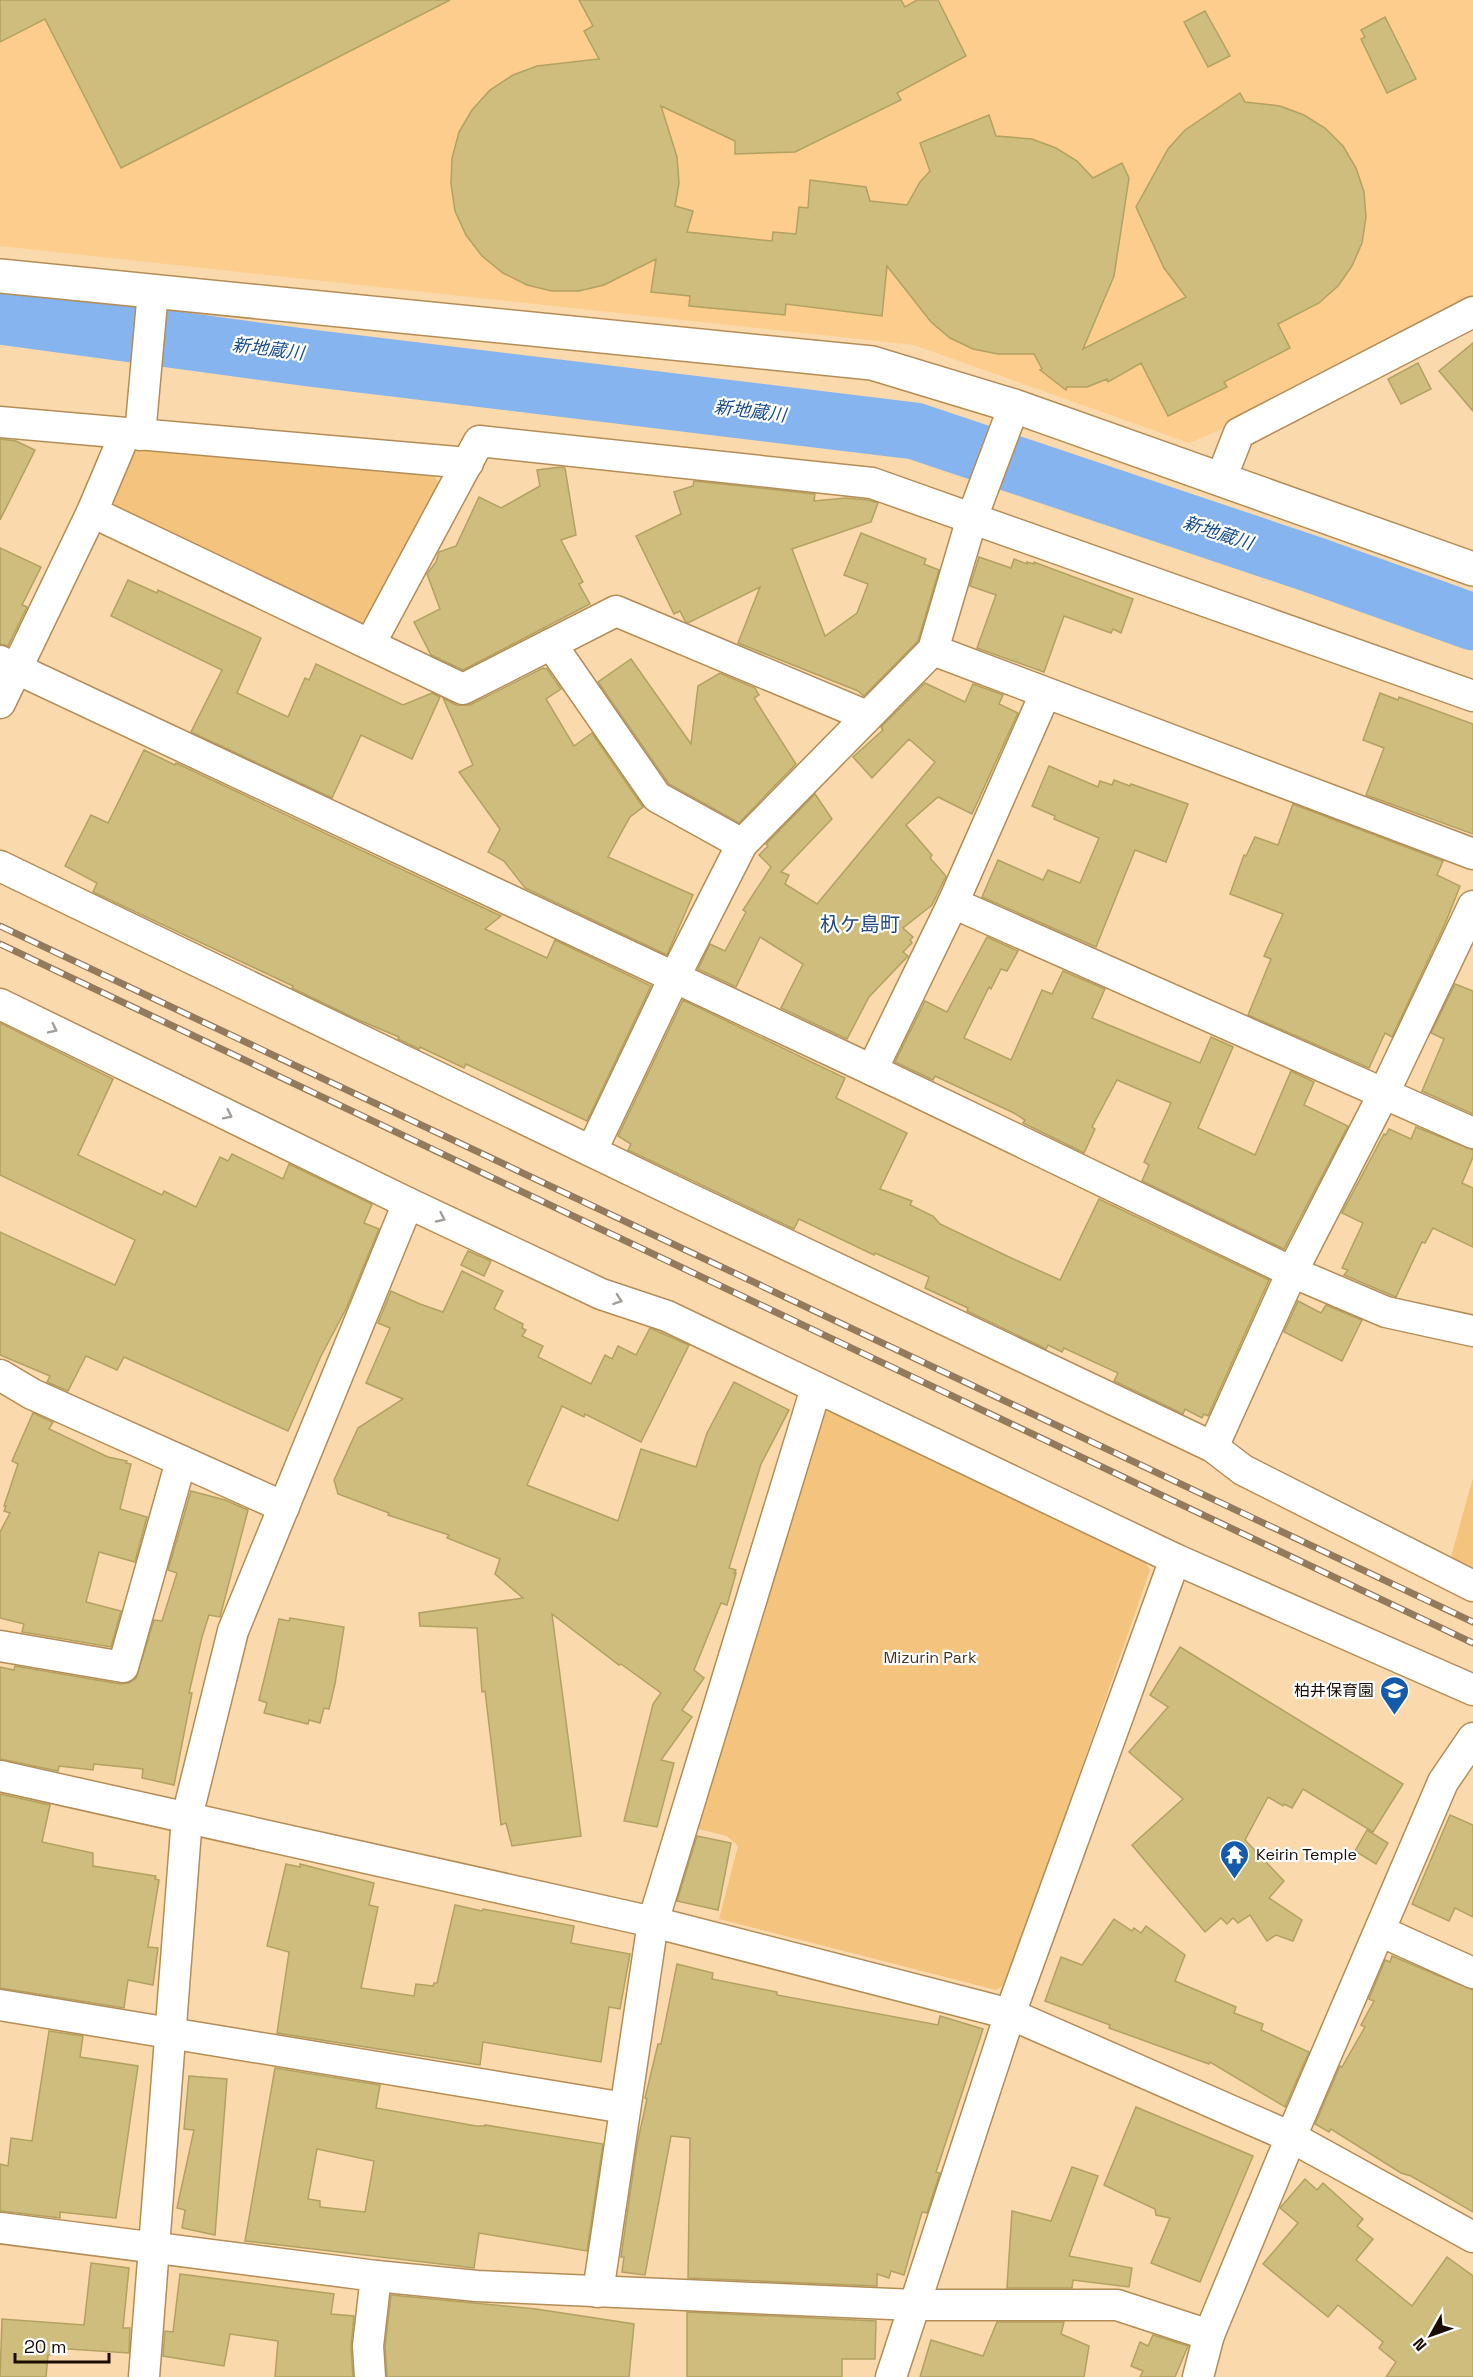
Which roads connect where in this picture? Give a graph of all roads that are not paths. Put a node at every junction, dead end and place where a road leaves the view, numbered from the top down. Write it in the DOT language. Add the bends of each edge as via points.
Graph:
graph roads {
  1 [pos="0,276"];
  2 [pos="153,291"];
  3 [pos="1473,312"];
  4 [pos="1014,406"];
  5 [pos="0,422"];
  6 [pos="133,435"];
  7 [pos="468,463"];
  8 [pos="1221,479"];
  9 [pos="92,512"];
  10 [pos="972,518"];
  11 [pos="1473,568"];
  12 [pos="370,644"];
  13 [pos="551,644"];
  14 [pos="933,650"];
  15 [pos="8,664"];
  16 [pos="1045,694"];
  17 [pos="1473,696"];
  18 [pos="0,703"];
  19 [pos="867,716"];
  20 [pos="742,844"];
  21 [pos="1473,854"];
  22 [pos="0,866"];
  23 [pos="953,903"];
  24 [pos="1473,906"];
  25 [pos="674,978"];
  26 [pos="0,1004"];
  27 [pos="872,1070"];
  28 [pos="1383,1095"];
  29 [pos="1473,1133"];
  30 [pos="592,1150"];
  31 [pos="408,1203"];
  32 [pos="1292,1272"];
  33 [pos="1473,1331"];
  34 [pos="0,1375"];
  35 [pos="816,1388"];
  36 [pos="1213,1447"];
  37 [pos="181,1461"];
  38 [pos="284,1507"];
  39 [pos="1175,1559"];
  40 [pos="1473,1586"];
  41 [pos="0,1646"];
  42 [pos="1473,1690"];
  43 [pos="1473,1738"];
  44 [pos="0,1776"];
  45 [pos="187,1817"];
  46 [pos="653,1922"];
  47 [pos="1380,1931"];
  48 [pos="1473,1973"];
  49 [pos="0,2005"];
  50 [pos="1010,2014"];
  51 [pos="169,2032"];
  52 [pos="625,2108"];
  53 [pos="1292,2137"];
  54 [pos="0,2228"];
  55 [pos="1473,2237"];
  56 [pos="154,2246"];
  57 [pos="376,2276"];
  58 [pos="598,2292"];
  59 [pos="915,2306"];
  60 [pos="1209,2335"];
  61 [pos="144,2377"];
  62 [pos="370,2377"];
  63 [pos="891,2377"];
  64 [pos="1198,2377"];
  1 -- 2 [label="street"];
  2 -- 4 [label="street" via="872,363"];
  2 -- 6 [label="street"];
  3 -- 8 [label="street" via="1239,433"];
  4 -- 8 [label="street"];
  4 -- 10 [label="street"];
  5 -- 6 [label="street"];
  6 -- 7 [label="street"];
  6 -- 9 [label="street"];
  7 -- 10 [label="street" via="479,441 872,483"];
  7 -- 12 [label="street"];
  8 -- 11 [label="street"];
  9 -- 12 [label="street"];
  9 -- 15 [label="street"];
  10 -- 14 [label="street"];
  10 -- 17 [label="street"];
  12 -- 13 [label="street" via="463,689"];
  13 -- 19 [label="street" via="616,611"];
  13 -- 20 [label="street" via="657,797"];
  14 -- 16 [label="street"];
  14 -- 19 [label="street"];
  15 -- 18 [label="street"];
  15 -- 25 [label="street"];
  16 -- 21 [label="street"];
  16 -- 23 [label="street"];
  19 -- 20 [label="street"];
  20 -- 25 [label="street"];
  22 -- 30 [label="street"];
  23 -- 27 [label="street"];
  23 -- 28 [label="street"];
  24 -- 28 [label="street"];
  25 -- 27 [label="street"];
  25 -- 30 [label="street"];
  26 -- 31 [label="street, one-way"];
  27 -- 32 [label="street"];
  28 -- 29 [label="street"];
  28 -- 32 [label="street"];
  30 -- 36 [label="street"];
  31 -- 35 [label="street, one-way" via="601,1293 667,1316"];
  31 -- 38 [label="street"];
  32 -- 33 [label="street" via="1386,1312"];
  32 -- 36 [label="street"];
  34 -- 37 [label="street" via="32,1394"];
  35 -- 39 [label="street"];
  35 -- 46 [label="street"];
  36 -- 40 [label="street" via="1243,1470"];
  37 -- 38 [label="street"];
  37 -- 41 [label="street" via="123,1667"];
  38 -- 45 [label="street" via="233,1631"];
  39 -- 42 [label="street"];
  39 -- 50 [label="street"];
  43 -- 47 [label="street" via="1443,1782"];
  44 -- 45 [label="street"];
  45 -- 46 [label="street"];
  45 -- 51 [label="street"];
  46 -- 50 [label="street"];
  46 -- 52 [label="street"];
  47 -- 48 [label="street"];
  47 -- 53 [label="street"];
  49 -- 51 [label="street"];
  50 -- 53 [label="street"];
  50 -- 59 [label="street"];
  51 -- 52 [label="street"];
  51 -- 56 [label="street"];
  52 -- 58 [label="street"];
  53 -- 55 [label="street"];
  53 -- 60 [label="street"];
  54 -- 56 [label="street"];
  56 -- 57 [label="street"];
  56 -- 61 [label="street"];
  57 -- 58 [label="street"];
  57 -- 62 [label="street" via="368,2346"];
  58 -- 59 [label="street"];
  59 -- 60 [label="street" via="1117,2305"];
  59 -- 63 [label="street"];
  60 -- 64 [label="street"];
}
